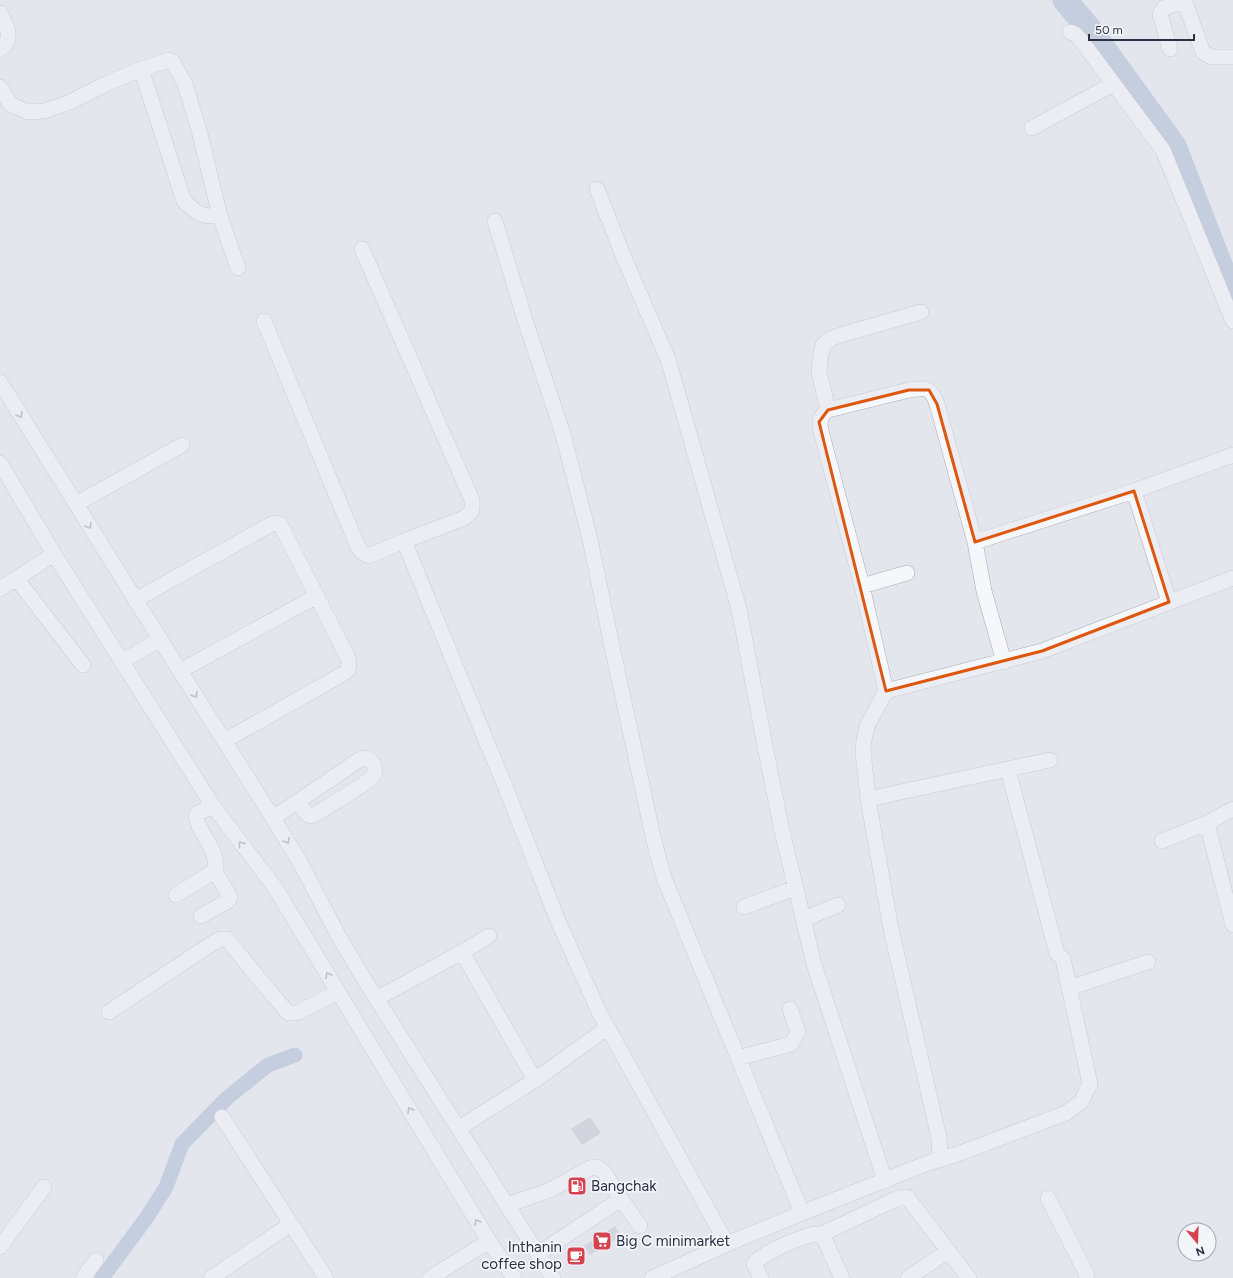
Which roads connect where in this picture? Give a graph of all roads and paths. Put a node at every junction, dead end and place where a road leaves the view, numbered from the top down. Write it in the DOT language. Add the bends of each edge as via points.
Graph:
graph roads {
  1 [pos="1184,0"];
  2 [pos="0,13"];
  3 [pos="1070,32"];
  4 [pos="0,49"];
  5 [pos="1170,49"];
  6 [pos="1233,57"];
  7 [pos="141,69"];
  8 [pos="1113,84"];
  9 [pos="0,87"];
  10 [pos="1032,128"];
  11 [pos="597,189"];
  12 [pos="220,216"];
  13 [pos="495,221"];
  14 [pos="362,249"];
  15 [pos="238,268"];
  16 [pos="921,312"];
  17 [pos="264,321"];
  18 [pos="1233,321"];
  19 [pos="0,382"];
  20 [pos="828,410"];
  21 [pos="182,445"];
  22 [pos="1233,455"];
  23 [pos="0,463"];
  24 [pos="1134,491"];
  25 [pos="76,504"];
  26 [pos="404,541"];
  27 [pos="975,542"];
  28 [pos="54,554"];
  29 [pos="907,573"];
  30 [pos="16,578"];
  31 [pos="1233,578"];
  32 [pos="862,586"];
  33 [pos="0,589"];
  34 [pos="316,596"];
  35 [pos="135,600"];
  36 [pos="1169,602"];
  37 [pos="160,639"];
  38 [pos="122,662"];
  39 [pos="1004,662"];
  40 [pos="83,665"];
  41 [pos="180,671"];
  42 [pos="886,691"];
  43 [pos="224,741"];
  44 [pos="1050,760"];
  45 [pos="1008,770"];
  46 [pos="868,799"];
  47 [pos="297,802"];
  48 [pos="213,806"];
  49 [pos="1233,809"];
  50 [pos="273,818"];
  51 [pos="1207,823"];
  52 [pos="1162,841"];
  53 [pos="215,871"];
  54 [pos="795,888"];
  55 [pos="176,895"];
  56 [pos="838,905"];
  57 [pos="744,907"];
  58 [pos="201,916"];
  59 [pos="804,919"];
  60 [pos="1233,925"];
  61 [pos="489,936"];
  62 [pos="462,952"];
  63 [pos="1148,962"];
  64 [pos="1069,988"];
  65 [pos="338,992"];
  66 [pos="376,998"];
  67 [pos="790,1009"];
  68 [pos="109,1012"];
  69 [pos="607,1028"];
  70 [pos="738,1058"];
  71 [pos="535,1080"];
  72 [pos="222,1117"];
  73 [pos="459,1128"];
  74 [pos="940,1160"];
  75 [pos="885,1181"];
  76 [pos="44,1187"];
  77 [pos="1048,1198"];
  78 [pos="620,1199"];
  79 [pos="507,1205"];
  80 [pos="802,1213"];
  81 [pos="291,1224"];
  82 [pos="640,1226"];
  83 [pos="822,1234"];
  84 [pos="489,1241"];
  85 [pos="727,1244"];
  86 [pos="0,1247"];
  87 [pos="948,1251"];
  88 [pos="538,1254"];
  89 [pos="96,1260"];
  90 [pos="220,1275"];
  91 [pos="83,1278"];
  92 [pos="326,1278"];
  93 [pos="430,1278"];
  94 [pos="514,1278"];
  95 [pos="552,1278"];
  96 [pos="652,1278"];
  97 [pos="761,1278"];
  98 [pos="842,1278"];
  99 [pos="908,1278"];
  100 [pos="970,1278"];
  101 [pos="1088,1278"];
  1 -- 5 [label="street" via="1161,10"];
  1 -- 6 [label="street" via="1202,52 1211,57"];
  2 -- 4 [label="street" via="9,32 8,40"];
  3 -- 8 [label="street" via="1080,39"];
  7 -- 9 [label="street" via="70,102 44,111 28,112 10,104"];
  7 -- 12 [label="street" via="184,201 194,212"];
  7 -- 12 [label="street" via="168,60 173,62 185,84"];
  8 -- 10 [label="street"];
  8 -- 18 [label="street" via="1163,150"];
  11 -- 54 [label="street" via="668,359 740,609"];
  12 -- 15 [label="street"];
  13 -- 70 [label="street" via="562,431 590,539 664,878"];
  14 -- 26 [label="street" via="472,500 472,512 464,518"];
  16 -- 20 [label="street" via="832,338 822,345 819,372"];
  17 -- 26 [label="street" via="358,547 369,556"];
  19 -- 25 [label="street, one-way"];
  20 -- 27 [label="street" via="908,390 929,390 937,404"];
  20 -- 32 [label="street" via="819,422 820,431"];
  21 -- 25 [label="street"];
  22 -- 24 [label="street"];
  23 -- 28 [label="street"];
  24 -- 27 [label="street"];
  24 -- 36 [label="street"];
  25 -- 35 [label="street, one-way"];
  26 -- 69 [label="street" via="558,921"];
  27 -- 39 [label="street" via="984,591"];
  28 -- 30 [label="street"];
  28 -- 38 [label="street"];
  29 -- 32 [label="street"];
  30 -- 33 [label="street"];
  30 -- 40 [label="street"];
  31 -- 36 [label="street"];
  32 -- 42 [label="street"];
  34 -- 35 [label="street" via="280,524 277,523"];
  34 -- 41 [label="street"];
  34 -- 43 [label="street" via="347,656 348,670"];
  35 -- 37 [label="street"];
  36 -- 39 [label="street" via="1042,651"];
  37 -- 38 [label="street"];
  37 -- 41 [label="street"];
  38 -- 48 [label="street"];
  39 -- 42 [label="street"];
  41 -- 43 [label="street, one-way"];
  42 -- 46 [label="street" via="867,726 864,740"];
  43 -- 50 [label="street"];
  44 -- 45 [label="street"];
  45 -- 46 [label="street"];
  45 -- 64 [label="street" via="1057,953 1063,959"];
  46 -- 74 [label="street" via="891,929 939,1138"];
  47 -- 47 [label="street" via="359,759 367,758 374,764 372,777 314,815 306,813"];
  47 -- 50 [label="street"];
  48 -- 53 [label="street" via="196,816 213,851"];
  65 -- 48 [label="street, one-way" via="274,886"];
  49 -- 51 [label="street"];
  50 -- 66 [label="street, one-way"];
  51 -- 52 [label="street"];
  51 -- 60 [label="street"];
  53 -- 55 [label="street"];
  53 -- 58 [label="street" via="230,897"];
  54 -- 57 [label="street"];
  54 -- 59 [label="street"];
  56 -- 59 [label="street"];
  59 -- 75 [label="street" via="814,964"];
  61 -- 62 [label="street"];
  62 -- 66 [label="street"];
  62 -- 71 [label="street"];
  63 -- 64 [label="street"];
  64 -- 74 [label="street" via="1090,1084 1081,1102 1066,1113"];
  65 -- 68 [label="street" via="299,1012 288,1013 227,939 221,939"];
  84 -- 65 [label="street, one-way"];
  66 -- 73 [label="street"];
  67 -- 70 [label="street" via="798,1032 791,1044"];
  69 -- 71 [label="street"];
  69 -- 85 [label="street"];
  70 -- 80 [label="street"];
  71 -- 73 [label="street"];
  72 -- 81 [label="street"];
  73 -- 79 [label="street"];
  74 -- 75 [label="street"];
  75 -- 80 [label="street"];
  76 -- 86 [label="street"];
  77 -- 101 [label="street"];
  78 -- 79 [label="street" via="604,1172 597,1167 590,1168 550,1190"];
  78 -- 82 [label="street"];
  78 -- 88 [label="street"];
  79 -- 88 [label="street"];
  80 -- 85 [label="street"];
  81 -- 90 [label="street"];
  81 -- 92 [label="street"];
  83 -- 87 [label="street" via="891,1201 906,1197"];
  83 -- 97 [label="street" via="800,1237 756,1260 754,1264"];
  83 -- 98 [label="street"];
  84 -- 93 [label="street"];
  84 -- 94 [label="street"];
  85 -- 96 [label="street"];
  87 -- 99 [label="street"];
  87 -- 100 [label="street"];
  88 -- 95 [label="street"];
  89 -- 91 [label="street"];
}
